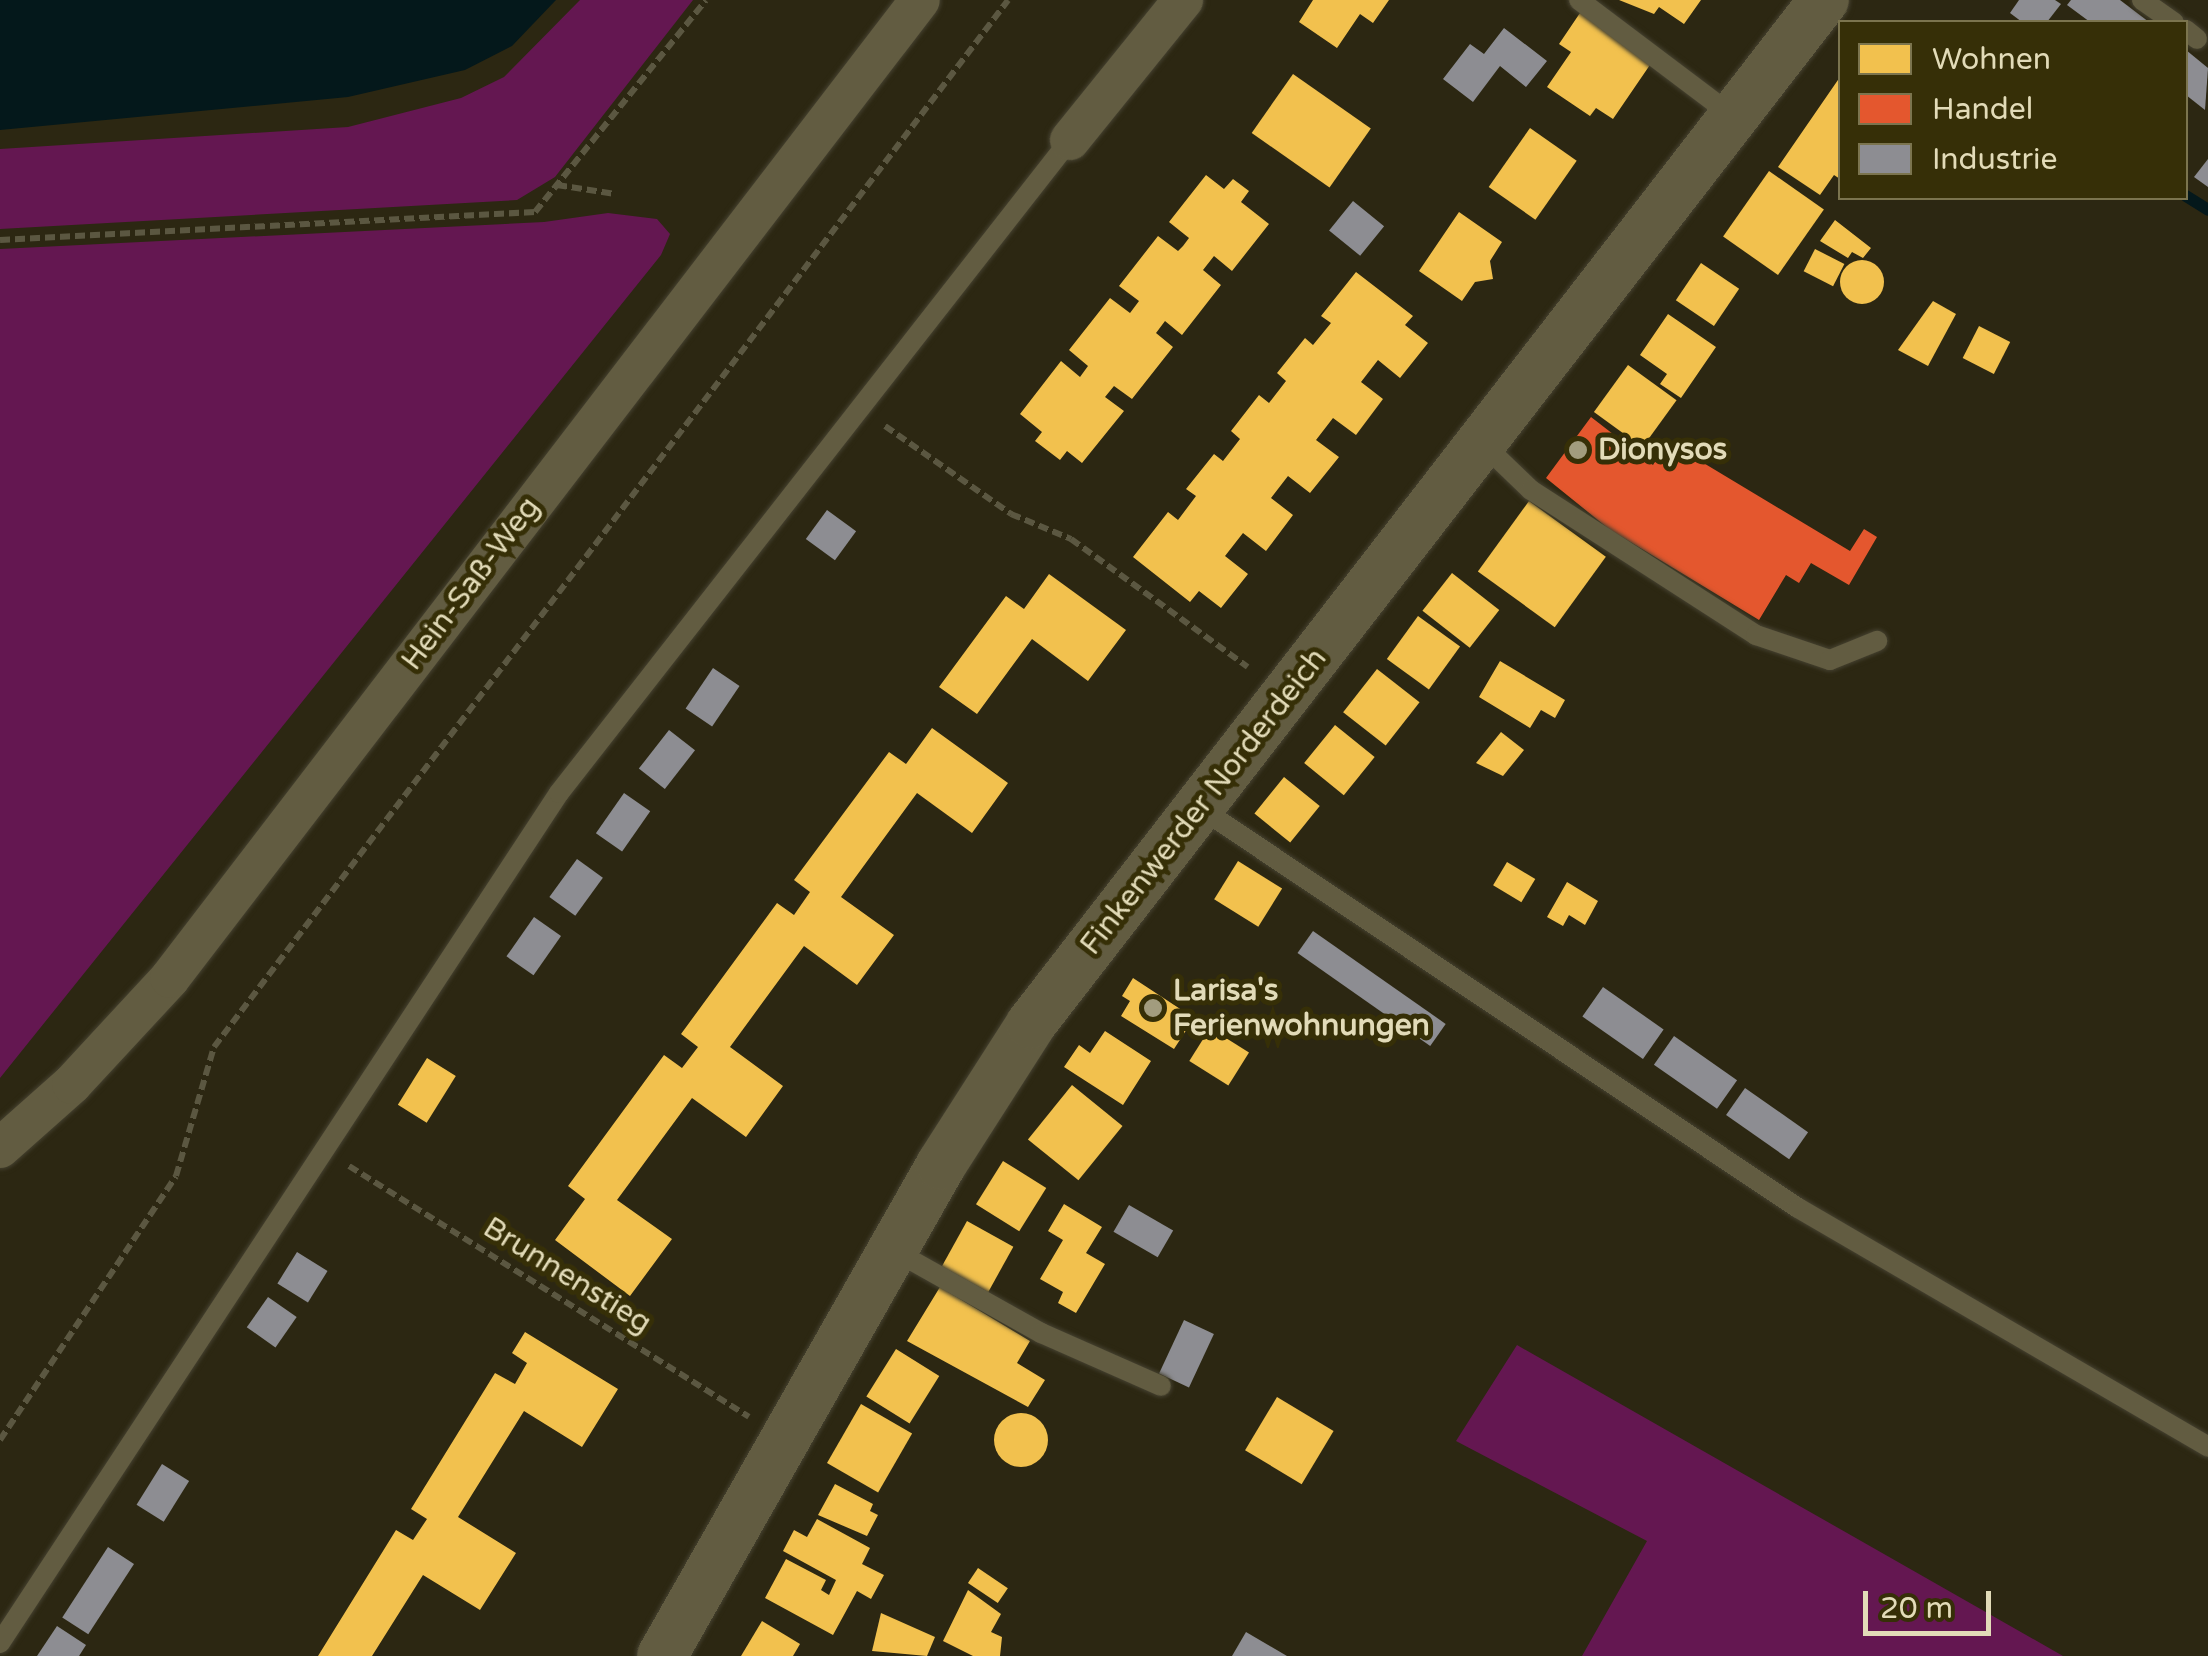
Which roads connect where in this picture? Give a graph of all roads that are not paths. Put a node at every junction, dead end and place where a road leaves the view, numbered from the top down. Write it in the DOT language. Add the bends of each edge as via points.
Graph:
graph roads {
  1 [pos="920,0"];
  2 [pos="1183,0"];
  3 [pos="1579,0"];
  4 [pos="1824,0"];
  5 [pos="2142,0"];
  6 [pos="2171,20"];
  7 [pos="1734,118"];
  8 [pos="1070,140"];
  9 [pos="1484,445"];
  10 [pos="1877,641"];
  11 [pos="1200,808"];
  12 [pos="0,1148"];
  13 [pos="893,1250"];
  14 [pos="1161,1386"];
  15 [pos="2208,1447"];
  16 [pos="0,1643"];
  17 [pos="662,1656"];
  1 -- 12 [label="street, Hein-Saß-Weg" via="170,978 72,1084"];
  2 -- 8 [label="street"];
  3 -- 7 [label="lane"];
  4 -- 7 [label="street, Finkenwerder Norderdeich"];
  5 -- 6 [label="lane"];
  7 -- 9 [label="street, Finkenwerder Norderdeich"];
  8 -- 16 [label="lane" via="559,793"];
  9 -- 10 [label="lane" via="1531,490 1756,635 1830,660"];
  9 -- 11 [label="street, Finkenwerder Norderdeich"];
  11 -- 13 [label="street, Finkenwerder Norderdeich" via="1031,1024"];
  11 -- 15 [label="lane" via="1798,1208"];
  13 -- 14 [label="lane" via="1041,1333"];
  13 -- 17 [label="street, Finkenwerder Norderdeich"];
}
